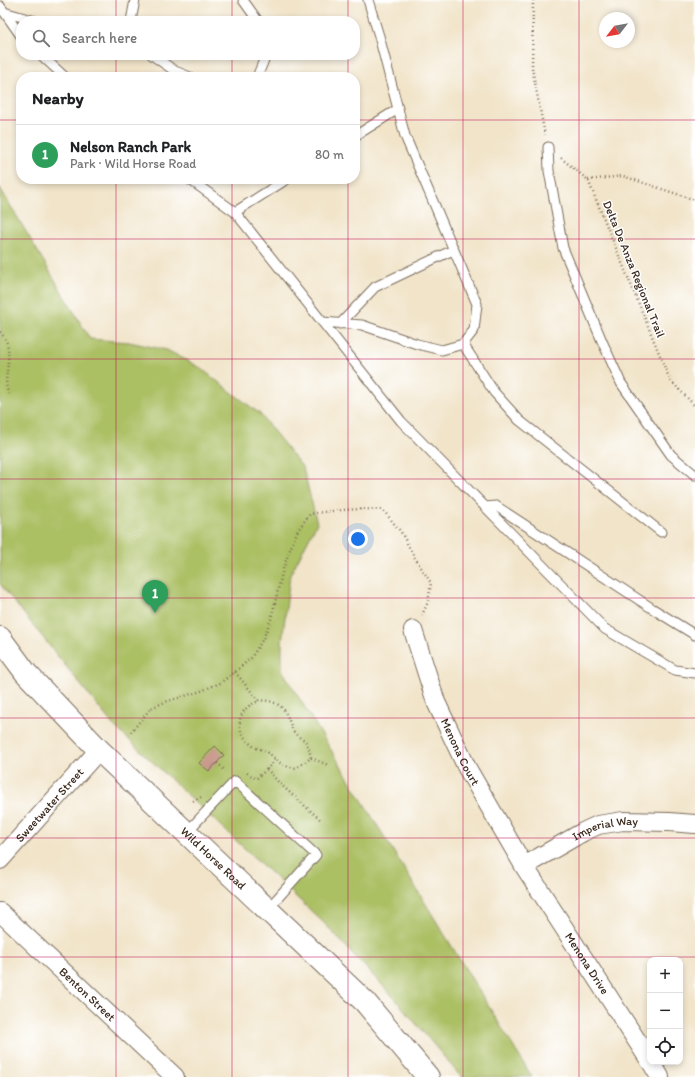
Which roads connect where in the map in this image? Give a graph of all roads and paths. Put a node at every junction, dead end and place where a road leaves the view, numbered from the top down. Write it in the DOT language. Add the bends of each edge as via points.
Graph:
graph roads {
  1 [pos="134,0"];
  2 [pos="243,0"];
  3 [pos="368,0"];
  4 [pos="533,0"];
  5 [pos="2,9"];
  6 [pos="21,16"];
  7 [pos="132,16"];
  8 [pos="254,16"];
  9 [pos="16,29"];
  10 [pos="46,60"];
  11 [pos="159,60"];
  12 [pos="264,60"];
  13 [pos="60,72"];
  14 [pos="178,72"];
  15 [pos="259,72"];
  16 [pos="398,109"];
  17 [pos="360,133"];
  18 [pos="548,147"];
  19 [pos="588,180"];
  20 [pos="196,184"];
  21 [pos="279,184"];
  22 [pos="695,200"];
  23 [pos="235,212"];
  24 [pos="453,250"];
  25 [pos="322,322"];
  26 [pos="340,324"];
  27 [pos="0,332"];
  28 [pos="463,344"];
  29 [pos="9,394"];
  30 [pos="695,406"];
  31 [pos="695,475"];
  32 [pos="485,507"];
  33 [pos="661,532"];
  34 [pos="413,630"];
  35 [pos="695,635"];
  36 [pos="0,638"];
  37 [pos="235,672"];
  38 [pos="695,673"];
  39 [pos="259,701"];
  40 [pos="131,732"];
  41 [pos="98,750"];
  42 [pos="311,758"];
  43 [pos="275,760"];
  44 [pos="328,766"];
  45 [pos="321,820"];
  46 [pos="695,824"];
  47 [pos="186,833"];
  48 [pos="0,860"];
  49 [pos="524,866"];
  50 [pos="267,910"];
  51 [pos="0,912"];
  52 [pos="647,1057"];
  53 [pos="652,1065"];
  54 [pos="175,1077"];
  55 [pos="428,1077"];
  56 [pos="660,1077"];
  1 -- 7 [label="lane"];
  2 -- 8 [label="lane"];
  3 -- 16 [label="lane"];
  4 -- 18 [label="path" via="532,68"];
  5 -- 6 [label="lane"];
  5 -- 9 [label="lane"];
  10 -- 13 [label="lane"];
  11 -- 14 [label="lane"];
  12 -- 15 [label="lane"];
  16 -- 17 [label="lane"];
  16 -- 24 [label="lane" via="405,136"];
  18 -- 19 [label="path, Delta De Anza Regional Trail"];
  18 -- 31 [label="lane" via="549,171 563,248 602,341 621,383 671,455"];
  19 -- 22 [label="path" via="623,176"];
  19 -- 30 [label="path, Delta De Anza Regional Trail" via="670,380"];
  20 -- 23 [label="lane"];
  21 -- 23 [label="lane"];
  23 -- 25 [label="lane"];
  24 -- 26 [label="lane" via="375,287"];
  24 -- 28 [label="lane" via="476,304 474,330"];
  25 -- 26 [label="lane"];
  25 -- 32 [label="lane" via="401,421"];
  26 -- 28 [label="lane" via="362,326 442,350"];
  27 -- 29 [label="path" via="5,336 7,344 3,384"];
  28 -- 33 [label="lane" via="494,392 519,420"];
  32 -- 35 [label="lane" via="496,506"];
  32 -- 38 [label="lane" via="605,630 675,670"];
  34 -- 37 [label="path" via="428,602 431,583 401,532 383,510 339,509 310,514 298,530 289,552 263,639 251,658"];
  34 -- 49 [label="street, Menona Court" via="436,702 467,768"];
  36 -- 41 [label="street, Wild Horse Road" via="26,673"];
  37 -- 39 [label="path"];
  37 -- 40 [label="path" via="220,683 151,708"];
  39 -- 42 [label="path" via="274,703 284,709 291,730 305,740"];
  39 -- 43 [label="path" via="247,706 241,715 239,726 243,737"];
  41 -- 47 [label="street, Wild Horse Road"];
  41 -- 48 [label="street, Sweetwater Street"];
  42 -- 43 [label="path" via="296,768 285,767"];
  42 -- 44 [label="path"];
  43 -- 45 [label="path" via="267,769"];
  46 -- 49 [label="street, Imperial Way" via="622,821 598,825"];
  47 -- 50 [label="street, Wild Horse Road"];
  47 -- 50 [label="lane" via="235,781 316,855"];
  49 -- 52 [label="street, Menona Drive"];
  50 -- 55 [label="street, Wild Horse Road" via="365,1002"];
  51 -- 54 [label="street, Benton Street"];
  53 -- 56 [label="street, Menona Drive"];
}
